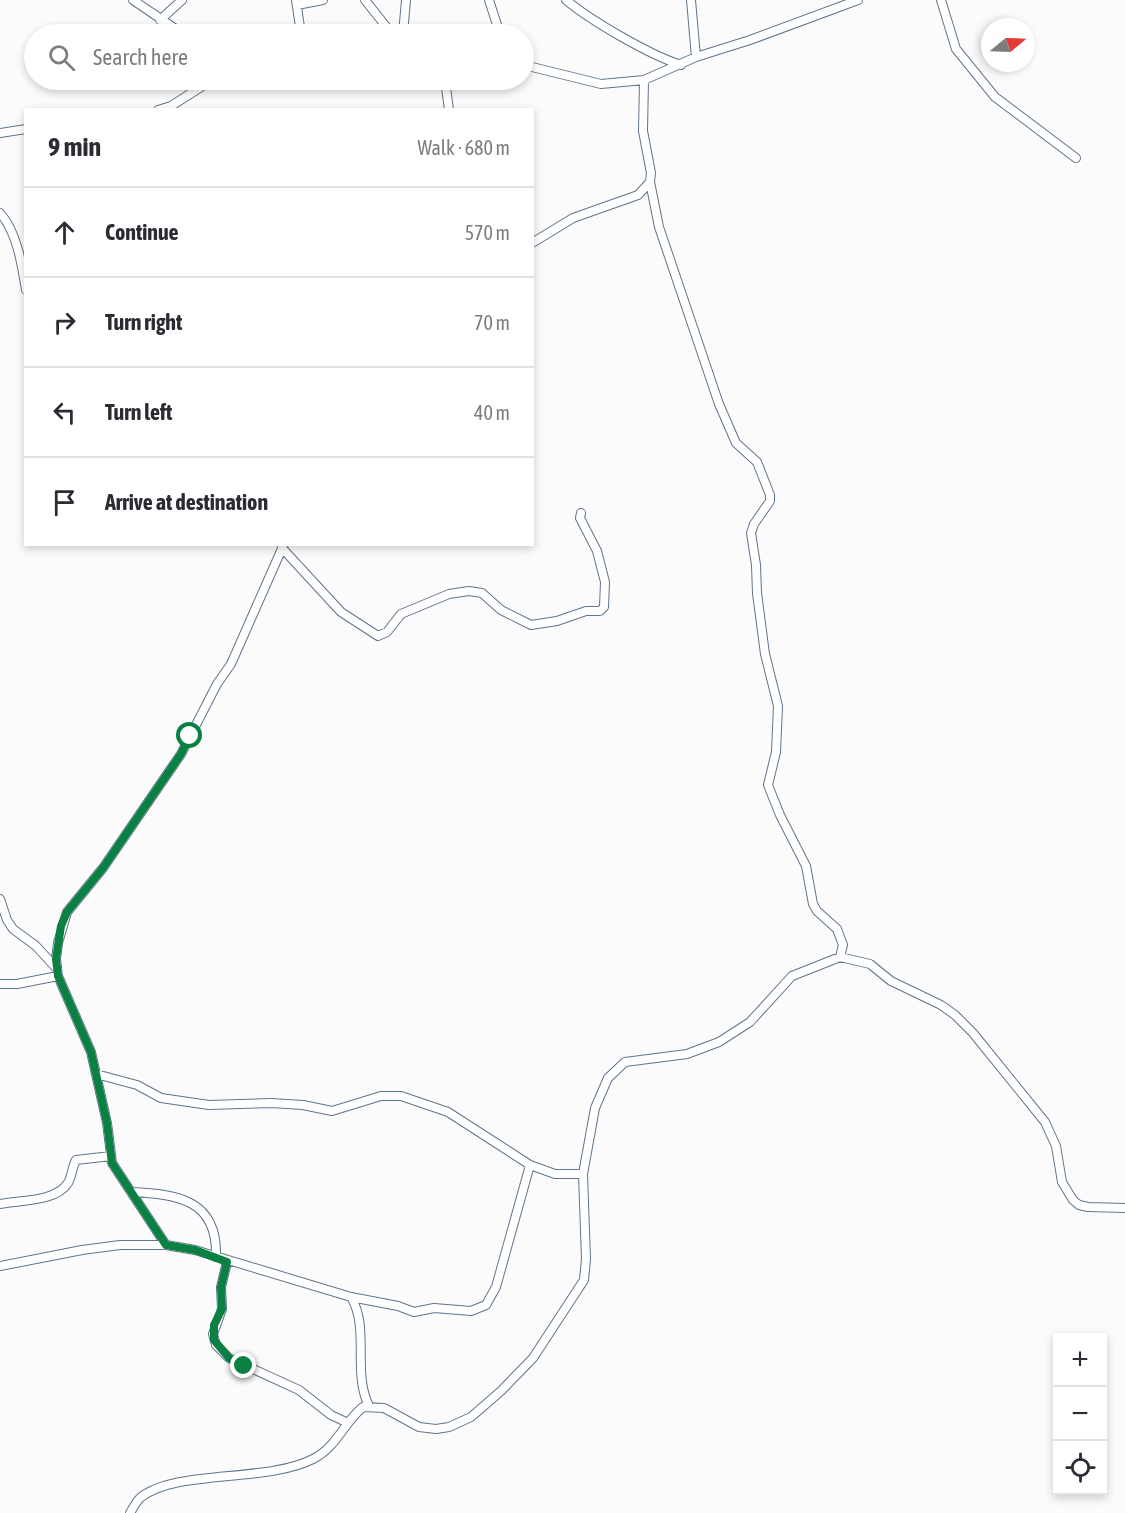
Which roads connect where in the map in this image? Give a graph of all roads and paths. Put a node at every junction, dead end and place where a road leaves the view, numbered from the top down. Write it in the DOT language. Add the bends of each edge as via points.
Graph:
graph roads {
  1 [pos="133,0"];
  2 [pos="182,0"];
  3 [pos="323,0"];
  4 [pos="365,0"];
  5 [pos="406,0"];
  6 [pos="489,0"];
  7 [pos="566,0"];
  8 [pos="691,0"];
  9 [pos="858,0"];
  10 [pos="940,0"];
  11 [pos="296,3"];
  12 [pos="160,20"];
  13 [pos="167,24"];
  14 [pos="299,24"];
  15 [pos="385,24"];
  16 [pos="404,24"];
  17 [pos="497,24"];
  18 [pos="696,57"];
  19 [pos="681,65"];
  20 [pos="534,67"];
  21 [pos="645,80"];
  22 [pos="196,90"];
  23 [pos="446,90"];
  24 [pos="164,108"];
  25 [pos="449,108"];
  26 [pos="24,129"];
  27 [pos="0,134"];
  28 [pos="1076,158"];
  29 [pos="650,182"];
  30 [pos="0,213"];
  31 [pos="534,242"];
  32 [pos="24,281"];
  33 [pos="581,513"];
  34 [pos="283,546"];
  35 [pos="0,899"];
  36 [pos="840,957"];
  37 [pos="57,973"];
  38 [pos="0,984"];
  39 [pos="96,1074"];
  40 [pos="111,1156"];
  41 [pos="530,1165"];
  42 [pos="583,1174"];
  43 [pos="131,1192"];
  44 [pos="0,1204"];
  45 [pos="1125,1208"];
  46 [pos="166,1245"];
  47 [pos="216,1257"];
  48 [pos="227,1262"];
  49 [pos="0,1266"];
  50 [pos="351,1297"];
  51 [pos="369,1406"];
  52 [pos="348,1423"];
  53 [pos="130,1513"];
  1 -- 12 [label="street"];
  2 -- 12 [label="street"];
  3 -- 11 [label="street"];
  4 -- 15 [label="street"];
  5 -- 16 [label="street"];
  6 -- 17 [label="street"];
  7 -- 19 [label="street" via="595,21"];
  8 -- 18 [label="street"];
  9 -- 18 [label="street"];
  10 -- 28 [label="street" via="956,49 995,97"];
  11 -- 14 [label="street"];
  12 -- 13 [label="street"];
  18 -- 19 [label="street"];
  19 -- 21 [label="street"];
  20 -- 21 [label="street" via="601,84"];
  21 -- 29 [label="street" via="643,131"];
  22 -- 24 [label="street"];
  23 -- 25 [label="street"];
  26 -- 27 [label="street"];
  29 -- 31 [label="street" via="638,195 573,218"];
  29 -- 36 [label="street" via="659,227 719,404 735,443 757,462 770,495 750,533 765,654 778,706 776,752 768,785 806,866 813,904 837,929 843,945"];
  30 -- 32 [label="street" via="16,245"];
  33 -- 34 [label="street" via="605,582 604,608 537,626 501,610 482,593 469,591 449,594 401,614 387,632 378,636 341,612"];
  34 -- 37 [label="street" via="231,664 181,754 103,868 67,912 58,944"];
  35 -- 37 [label="street" via="13,929 36,946"];
  36 -- 42 [label="street" via="792,976 750,1022 719,1042 687,1054 625,1062 616,1069 595,1108"];
  36 -- 45 [label="street" via="870,964 891,981 955,1015 1045,1122 1056,1146 1062,1182 1073,1200 1088,1207"];
  37 -- 38 [label="street" via="17,984"];
  37 -- 39 [label="street" via="79,1019"];
  39 -- 40 [label="street"];
  39 -- 41 [label="street" via="137,1085 161,1098 209,1105 271,1103 332,1111 381,1096 400,1096 448,1112"];
  40 -- 43 [label="street"];
  40 -- 44 [label="street" via="75,1160 61,1191"];
  41 -- 42 [label="street" via="555,1174"];
  41 -- 50 [label="street" via="496,1287 486,1305 471,1311 434,1308 414,1312"];
  42 -- 51 [label="street" via="584,1280 533,1358 480,1410 450,1427 426,1429 384,1408"];
  43 -- 46 [label="street"];
  43 -- 47 [label="street" via="185,1198 213,1227"];
  46 -- 47 [label="street"];
  46 -- 49 [label="street" via="120,1245"];
  47 -- 48 [label="street"];
  48 -- 50 [label="street"];
  48 -- 52 [label="street" via="221,1287 222,1309 214,1325 216,1345 229,1358 299,1390"];
  50 -- 51 [label="street" via="358,1317 363,1396"];
  51 -- 52 [label="street" via="353,1415"];
  52 -- 53 [label="street" via="333,1444 312,1460 263,1474 164,1486 139,1499"];
}
